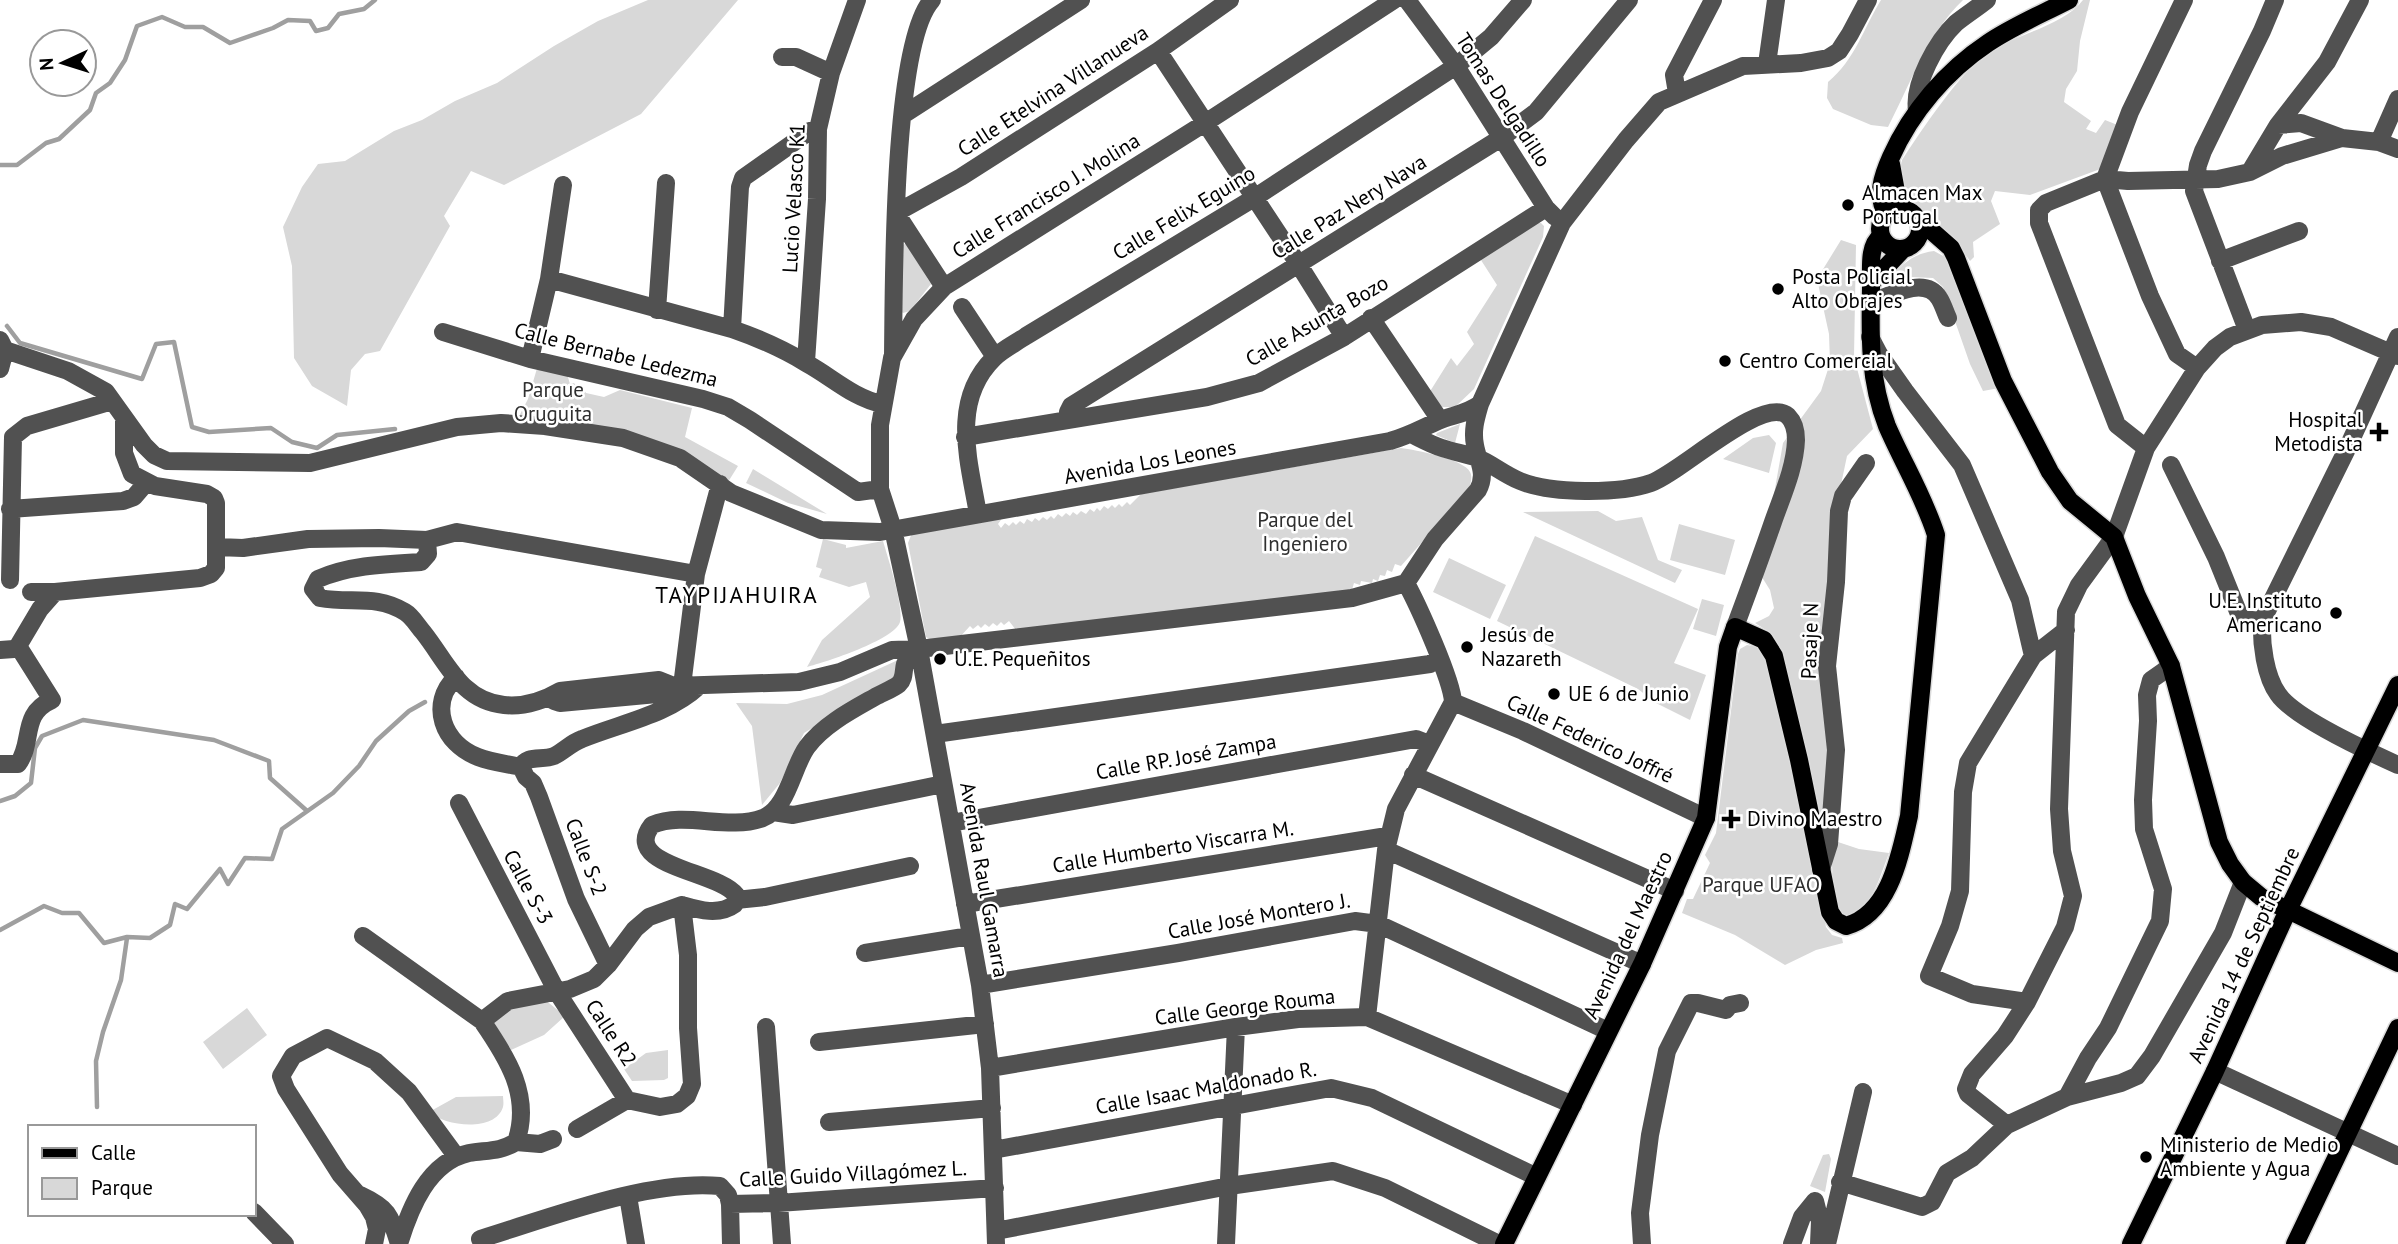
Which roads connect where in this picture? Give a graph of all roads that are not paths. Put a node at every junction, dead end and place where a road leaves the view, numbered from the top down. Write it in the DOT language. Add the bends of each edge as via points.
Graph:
graph roads {
  1 [pos="857,0"];
  2 [pos="932,0"];
  3 [pos="1081,0"];
  4 [pos="1394,0"];
  5 [pos="1407,0"];
  6 [pos="1523,0"];
  7 [pos="1629,0"];
  8 [pos="1713,0"];
  9 [pos="1776,0"];
  10 [pos="1987,0"];
  11 [pos="2069,0"];
  12 [pos="2184,0"];
  13 [pos="2275,0"];
  14 [pos="2360,0"];
  15 [pos="1222,2"];
  16 [pos="1863,4"];
  17 [pos="1157,51"];
  18 [pos="782,57"];
  19 [pos="1767,64"];
  20 [pos="1456,66"];
  21 [pos="831,74"];
  22 [pos="1677,93"];
  23 [pos="2398,99"];
  24 [pos="1917,110"];
  25 [pos="903,115"];
  26 [pos="1205,123"];
  27 [pos="2278,125"];
  28 [pos="818,129"];
  29 [pos="1501,138"];
  30 [pos="2342,138"];
  31 [pos="2379,142"];
  32 [pos="2398,149"];
  33 [pos="2250,172"];
  34 [pos="2105,179"];
  35 [pos="2197,179"];
  36 [pos="666,183"];
  37 [pos="563,185"];
  38 [pos="1254,198"];
  39 [pos="1546,208"];
  40 [pos="896,213"];
  41 [pos="1903,214"];
  42 [pos="1562,223"];
  43 [pos="2300,231"];
  44 [pos="1881,236"];
  45 [pos="1908,246"];
  46 [pos="1956,258"];
  47 [pos="2220,261"];
  48 [pos="1299,265"];
  49 [pos="549,279"];
  50 [pos="1871,283"];
  51 [pos="944,288"];
  52 [pos="1871,303"];
  53 [pos="962,307"];
  54 [pos="657,310"];
  55 [pos="1371,318"];
  56 [pos="1948,318"];
  57 [pos="732,329"];
  58 [pos="2247,330"];
  59 [pos="443,332"];
  60 [pos="1869,334"];
  61 [pos="1344,337"];
  62 [pos="3,345"];
  63 [pos="2395,349"];
  64 [pos="995,357"];
  65 [pos="892,358"];
  66 [pos="530,359"];
  67 [pos="806,362"];
  68 [pos="2197,368"];
  69 [pos="0,369"];
  70 [pos="112,401"];
  71 [pos="882,404"];
  72 [pos="1480,404"];
  73 [pos="124,417"];
  74 [pos="1070,419"];
  75 [pos="1440,420"];
  76 [pos="1413,435"];
  77 [pos="965,437"];
  78 [pos="2146,447"];
  79 [pos="1480,458"];
  80 [pos="1866,463"];
  81 [pos="2171,465"];
  82 [pos="146,483"];
  83 [pos="720,484"];
  84 [pos="880,489"];
  85 [pos="10,509"];
  86 [pos="978,514"];
  87 [pos="894,529"];
  88 [pos="2114,537"];
  89 [pos="427,540"];
  90 [pos="217,547"];
  91 [pos="696,574"];
  92 [pos="10,580"];
  93 [pos="1406,583"];
  94 [pos="31,592"];
  95 [pos="55,592"];
  96 [pos="2262,621"];
  97 [pos="1735,627"];
  98 [pos="2066,630"];
  99 [pos="9,648"];
  100 [pos="919,649"];
  101 [pos="2033,656"];
  102 [pos="1438,658"];
  103 [pos="2171,666"];
  104 [pos="456,677"];
  105 [pos="2398,685"];
  106 [pos="686,686"];
  107 [pos="1453,702"];
  108 [pos="935,733"];
  109 [pos="1429,744"];
  110 [pos="2367,751"];
  111 [pos="0,764"];
  112 [pos="2398,765"];
  113 [pos="521,767"];
  114 [pos="1413,775"];
  115 [pos="943,784"];
  116 [pos="459,803"];
  117 [pos="773,812"];
  118 [pos="1706,818"];
  119 [pos="951,823"];
  120 [pos="1388,844"];
  121 [pos="910,866"];
  122 [pos="1821,869"];
  123 [pos="2243,882"];
  124 [pos="1675,891"];
  125 [pos="736,900"];
  126 [pos="965,904"];
  127 [pos="682,905"];
  128 [pos="2288,910"];
  129 [pos="1378,924"];
  130 [pos="363,936"];
  131 [pos="971,936"];
  132 [pos="865,953"];
  133 [pos="2398,963"];
  134 [pos="1642,964"];
  135 [pos="608,965"];
  136 [pos="980,985"];
  137 [pos="557,992"];
  138 [pos="2027,1002"];
  139 [pos="1740,1003"];
  140 [pos="1367,1017"];
  141 [pos="482,1021"];
  142 [pos="985,1024"];
  143 [pos="766,1027"];
  144 [pos="1236,1027"];
  145 [pos="2398,1028"];
  146 [pos="1608,1031"];
  147 [pos="819,1042"];
  148 [pos="990,1068"];
  149 [pos="2216,1071"];
  150 [pos="1863,1092"];
  151 [pos="2067,1097"];
  152 [pos="627,1100"];
  153 [pos="1573,1105"];
  154 [pos="992,1108"];
  155 [pos="1233,1108"];
  156 [pos="829,1122"];
  157 [pos="2004,1128"];
  158 [pos="577,1129"];
  159 [pos="2350,1133"];
  160 [pos="553,1139"];
  161 [pos="516,1142"];
  162 [pos="993,1150"];
  163 [pos="456,1156"];
  164 [pos="2398,1156"];
  165 [pos="1535,1176"];
  166 [pos="1840,1182"];
  167 [pos="1229,1186"];
  168 [pos="995,1188"];
  169 [pos="355,1192"];
  170 [pos="628,1196"];
  171 [pos="778,1203"];
  172 [pos="730,1204"];
  173 [pos="256,1214"];
  174 [pos="996,1238"];
  175 [pos="480,1239"];
  176 [pos="285,1244"];
  177 [pos="374,1244"];
  178 [pos="399,1244"];
  179 [pos="636,1244"];
  180 [pos="731,1244"];
  181 [pos="782,1244"];
  182 [pos="1226,1244"];
  183 [pos="1501,1244"];
  184 [pos="1642,1244"];
  185 [pos="1792,1244"];
  186 [pos="1819,1244"];
  187 [pos="1827,1244"];
  188 [pos="2131,1244"];
  189 [pos="2295,1244"];
  1 -- 21 [label="street, Lucio Velasco K1"];
  2 -- 25 [label="street" via="912,49"];
  3 -- 25 [label="street"];
  4 -- 26 [label="street, Calle Francisco J. Molina"];
  5 -- 20 [label="street, Tomas Delgadillo"];
  6 -- 20 [label="street, Calle Felix Eguino" via="1491,37"];
  7 -- 29 [label="street, Calle Paz Nery Nava" via="1536,112"];
  8 -- 22 [label="street" via="1674,75"];
  9 -- 19 [label="street"];
  10 -- 24 [label="street" via="1955,24 1938,48 1920,85"];
  11 -- 24 [label="main road" via="1987,43 1959,64"];
  12 -- 34 [label="street" via="2126,121"];
  13 -- 35 [label="street" via="2203,152"];
  14 -- 27 [label="street" via="2328,62"];
  15 -- 17 [label="street, Calle Etelvina Villanueva"];
  16 -- 19 [label="street" via="1839,51 1828,58"];
  17 -- 26 [label="street"];
  17 -- 40 [label="street, Calle Etelvina Villanueva" via="961,177"];
  18 -- 21 [label="street" via="796,57"];
  19 -- 22 [label="street" via="1743,66"];
  20 -- 29 [label="street, Tomas Delgadillo"];
  20 -- 38 [label="street, Calle Felix Eguino"];
  21 -- 28 [label="street, Lucio Velasco K1"];
  22 -- 42 [label="street" via="1659,102"];
  23 -- 31 [label="street"];
  24 -- 41 [label="main road" via="1900,136 1881,190 1882,207"];
  25 -- 40 [label="street"];
  26 -- 38 [label="street"];
  26 -- 51 [label="street, Calle Francisco J. Molina"];
  27 -- 30 [label="street" via="2301,122"];
  27 -- 33 [label="street"];
  28 -- 57 [label="street" via="743,178"];
  28 -- 67 [label="street, Lucio Velasco K1"];
  29 -- 39 [label="street, Tomas Delgadillo"];
  29 -- 48 [label="street, Calle Paz Nery Nava"];
  30 -- 31 [label="street"];
  30 -- 33 [label="street" via="2282,156"];
  31 -- 32 [label="street"];
  33 -- 35 [label="street"];
  34 -- 35 [label="street"];
  34 -- 68 [label="street" via="2177,354"];
  34 -- 78 [label="street" via="2046,203 2039,210 2039,223 2117,425"];
  35 -- 47 [label="street" via="2194,191"];
  36 -- 54 [label="street"];
  37 -- 49 [label="street"];
  38 -- 48 [label="street"];
  38 -- 64 [label="street, Calle Felix Eguino"];
  39 -- 42 [label="street, Tomas Delgadillo"];
  39 -- 55 [label="street, Calle Asunta Bozo"];
  40 -- 51 [label="street"];
  40 -- 65 [label="street"];
  41 -- 44 [label="main road" via="1881,224"];
  41 -- 45 [label="main road" via="1920,232"];
  41 -- 46 [label="main road" via="1951,248"];
  42 -- 72 [label="street"];
  43 -- 47 [label="street"];
  44 -- 45 [label="main road" via="1890,247"];
  44 -- 50 [label="main road" via="1872,251"];
  45 -- 46 [label="main road" via="1928,244"];
  45 -- 50 [label="main road"];
  46 -- 88 [label="main road" via="2003,381 2050,472 2070,501"];
  47 -- 58 [label="street"];
  48 -- 61 [label="street"];
  48 -- 74 [label="street, Calle Paz Nery Nava" via="1071,407"];
  49 -- 54 [label="street"];
  49 -- 66 [label="street"];
  50 -- 52 [label="main road"];
  51 -- 65 [label="street, Calle Francisco J. Molina" via="914,319"];
  52 -- 56 [label="street" via="1910,288 1926,289 1938,295"];
  52 -- 60 [label="main road"];
  53 -- 64 [label="street"];
  54 -- 57 [label="street"];
  55 -- 61 [label="street, Calle Asunta Bozo"];
  55 -- 75 [label="street"];
  57 -- 67 [label="street"];
  58 -- 63 [label="street" via="2283,322 2317,323"];
  58 -- 68 [label="street" via="2215,348"];
  59 -- 66 [label="street, Calle Bernabe Ledezma"];
  60 -- 101 [label="street" via="1962,465 2020,600"];
  60 -- 122 [label="main road" via="1873,373 1887,425 1936,536 1909,816 1900,857 1878,904 1858,923 1846,926 1830,912"];
  61 -- 74 [label="street, Calle Asunta Bozo" via="1259,383 1207,397"];
  62 -- 69 [label="street"];
  62 -- 70 [label="street, Avenida Los Leones" via="68,371 106,392"];
  63 -- 96 [label="street"];
  64 -- 77 [label="street, Calle Felix Eguino" via="974,388"];
  65 -- 71 [label="street, Calle Francisco J. Molina"];
  66 -- 84 [label="street, Calle Bernabe Ledezma" via="728,407 858,492"];
  67 -- 71 [label="street" via="856,395"];
  68 -- 78 [label="street"];
  70 -- 73 [label="street, Avenida Los Leones"];
  70 -- 85 [label="street" via="27,426 13,437"];
  71 -- 84 [label="street, Calle Francisco J. Molina"];
  72 -- 75 [label="street, Avenida Los Leones"];
  72 -- 79 [label="street" via="1474,435"];
  73 -- 82 [label="street" via="126,463 132,474"];
  73 -- 83 [label="street, Avenida Los Leones" via="144,445 167,461 310,463 457,427 501,423 623,438 680,458"];
  74 -- 77 [label="street, Calle Asunta Bozo"];
  75 -- 76 [label="street, Avenida Los Leones"];
  76 -- 79 [label="street"];
  76 -- 86 [label="street, Avenida Los Leones"];
  77 -- 86 [label="street, Calle Felix Eguino"];
  78 -- 88 [label="street"];
  79 -- 93 [label="street" via="1483,481 1479,490 1435,539"];
  79 -- 97 [label="street" via="1523,483 1547,488 1637,488 1693,459 1756,416 1775,411 1787,415 1796,437 1790,471"];
  80 -- 122 [label="street, Pasaje N" via="1843,496 1839,511 1827,666 1836,750 1829,844"];
  81 -- 96 [label="street" via="2241,619"];
  82 -- 85 [label="street" via="134,497 123,500"];
  82 -- 90 [label="street" via="214,498"];
  83 -- 87 [label="street, Avenida Los Leones" via="731,493 821,530"];
  83 -- 91 [label="street"];
  84 -- 87 [label="street, Calle Francisco J. Molina"];
  85 -- 92 [label="street"];
  86 -- 87 [label="street, Avenida Los Leones"];
  87 -- 100 [label="street, Avenida Raul Gamarra"];
  88 -- 98 [label="street" via="2079,585 2066,612"];
  88 -- 103 [label="main road"];
  89 -- 90 [label="street" via="307,538 243,548"];
  89 -- 91 [label="street" via="457,532"];
  89 -- 104 [label="street" via="428,554 421,562 329,574 318,579 313,589 320,598 382,601 408,613"];
  90 -- 95 [label="street" via="216,568 200,578"];
  91 -- 106 [label="street"];
  93 -- 100 [label="street" via="1352,598"];
  93 -- 102 [label="street"];
  94 -- 95 [label="street"];
  95 -- 99 [label="street"];
  96 -- 110 [label="street" via="2263,654 2277,693 2292,709"];
  97 -- 118 [label="main road, Avenida del Maestro" via="1728,647"];
  97 -- 122 [label="main road" via="1765,640 1774,656"];
  98 -- 101 [label="street"];
  98 -- 138 [label="street" via="2060,809 2062,851 2073,896 2065,927"];
  99 -- 111 [label="street" via="52,700 31,719 25,754 18,764"];
  100 -- 106 [label="street" via="892,650 840,672 799,682"];
  100 -- 108 [label="street, Avenida Raul Gamarra"];
  100 -- 117 [label="street" via="905,663 899,684 817,735"];
  101 -- 138 [label="street" via="1968,763 1960,891 1929,976 1972,994"];
  102 -- 107 [label="street"];
  102 -- 108 [label="street" via="1430,664"];
  103 -- 123 [label="main road" via="2219,842"];
  103 -- 151 [label="street" via="2151,680 2147,695 2144,829 2163,889 2160,921 2108,1028"];
  104 -- 106 [label="street" via="478,700 492,704 526,705 547,699 560,703 657,694"];
  104 -- 113 [label="street" via="440,707 449,735 477,756"];
  105 -- 110 [label="main road, Avenida 14 de Septiembre"];
  106 -- 113 [label="street" via="681,701 578,740 552,757 528,759"];
  107 -- 109 [label="street"];
  107 -- 118 [label="street, Calle Federico Joffré"];
  108 -- 115 [label="street, Avenida Raul Gamarra"];
  109 -- 114 [label="street"];
  109 -- 119 [label="street, Calle RP. José Zampa" via="1416,739"];
  110 -- 112 [label="street"];
  110 -- 128 [label="main road, Avenida 14 de Septiembre"];
  113 -- 135 [label="street, Calle S-2" via="533,783 576,900"];
  114 -- 120 [label="street" via="1396,809"];
  114 -- 124 [label="street"];
  115 -- 117 [label="street" via="793,815"];
  115 -- 119 [label="street, Avenida Raul Gamarra"];
  116 -- 137 [label="street, Calle S-3"];
  117 -- 125 [label="street" via="750,821 661,821 647,831 645,846 659,860 723,884"];
  118 -- 124 [label="main road, Avenida del Maestro"];
  119 -- 126 [label="street, Avenida Raul Gamarra"];
  120 -- 126 [label="street, Calle Humberto Viscarra M." via="1381,837"];
  120 -- 129 [label="street"];
  120 -- 134 [label="street, Calle Humberto Viscarra M."];
  121 -- 125 [label="street"];
  123 -- 128 [label="main road"];
  123 -- 151 [label="street" via="2223,933 2137,1076"];
  124 -- 134 [label="main road, Avenida del Maestro"];
  125 -- 127 [label="street" via="732,907 705,912"];
  126 -- 131 [label="street, Avenida Raul Gamarra"];
  127 -- 135 [label="street" via="635,929"];
  127 -- 152 [label="street" via="692,1084 677,1104 660,1107"];
  128 -- 133 [label="main road"];
  128 -- 149 [label="main road, Avenida 14 de Septiembre"];
  129 -- 136 [label="street, Calle José Montero J." via="1355,921"];
  129 -- 140 [label="street"];
  129 -- 146 [label="street, Calle José Montero J."];
  130 -- 141 [label="street"];
  131 -- 132 [label="street"];
  131 -- 136 [label="street, Avenida Raul Gamarra"];
  134 -- 146 [label="main road, Avenida del Maestro"];
  135 -- 137 [label="street" via="594,979"];
  136 -- 142 [label="street, Avenida Raul Gamarra"];
  137 -- 141 [label="street" via="508,1001"];
  137 -- 152 [label="street, Calle R2"];
  138 -- 157 [label="street" via="1972,1074 1966,1089"];
  139 -- 184 [label="street" via="1726,1010 1691,1003 1667,1051 1640,1213"];
  140 -- 144 [label="street, Calle George Rouma"];
  140 -- 153 [label="street, Calle George Rouma"];
  141 -- 161 [label="street" via="502,1050 519,1090 522,1115"];
  142 -- 147 [label="street"];
  142 -- 148 [label="street, Avenida Raul Gamarra"];
  143 -- 171 [label="street"];
  144 -- 148 [label="street, Calle George Rouma"];
  144 -- 155 [label="street"];
  145 -- 159 [label="main road"];
  146 -- 153 [label="main road, Avenida del Maestro"];
  148 -- 154 [label="street, Avenida Raul Gamarra"];
  149 -- 159 [label="street"];
  149 -- 188 [label="main road, Avenida 14 de Septiembre"];
  150 -- 166 [label="street"];
  151 -- 157 [label="street"];
  152 -- 158 [label="street"];
  153 -- 165 [label="main road, Avenida del Maestro"];
  154 -- 156 [label="street"];
  154 -- 162 [label="street, Avenida Raul Gamarra"];
  155 -- 162 [label="street, Calle Isaac Maldonado R."];
  155 -- 165 [label="street, Calle Isaac Maldonado R." via="1331,1088 1350,1091"];
  155 -- 167 [label="street"];
  157 -- 166 [label="street" via="1972,1158 1947,1173 1932,1202 1922,1207"];
  159 -- 164 [label="street"];
  159 -- 189 [label="main road"];
  160 -- 161 [label="street" via="540,1144"];
  161 -- 163 [label="street" via="495,1151"];
  162 -- 168 [label="street, Avenida Raul Gamarra"];
  163 -- 169 [label="street" via="409,1092 375,1061 327,1038 293,1056 281,1076 292,1100"];
  163 -- 178 [label="street" via="419,1193"];
  165 -- 183 [label="main road, Avenida del Maestro"];
  166 -- 187 [label="street"];
  167 -- 174 [label="street"];
  167 -- 182 [label="street"];
  167 -- 183 [label="street" via="1333,1171 1385,1188"];
  168 -- 171 [label="street, Calle Guido Villagómez L."];
  168 -- 174 [label="street, Avenida Raul Gamarra"];
  169 -- 177 [label="street" via="374,1217"];
  169 -- 178 [label="street" via="381,1205"];
  170 -- 172 [label="street, Calle Guido Villagómez L." via="684,1186 717,1186 725,1190"];
  170 -- 175 [label="street, Calle Guido Villagómez L."];
  170 -- 179 [label="street"];
  171 -- 172 [label="street, Calle Guido Villagómez L."];
  171 -- 181 [label="street"];
  172 -- 180 [label="street"];
  173 -- 176 [label="street"];
  185 -- 186 [label="street" via="1802,1217 1815,1201"];
}
